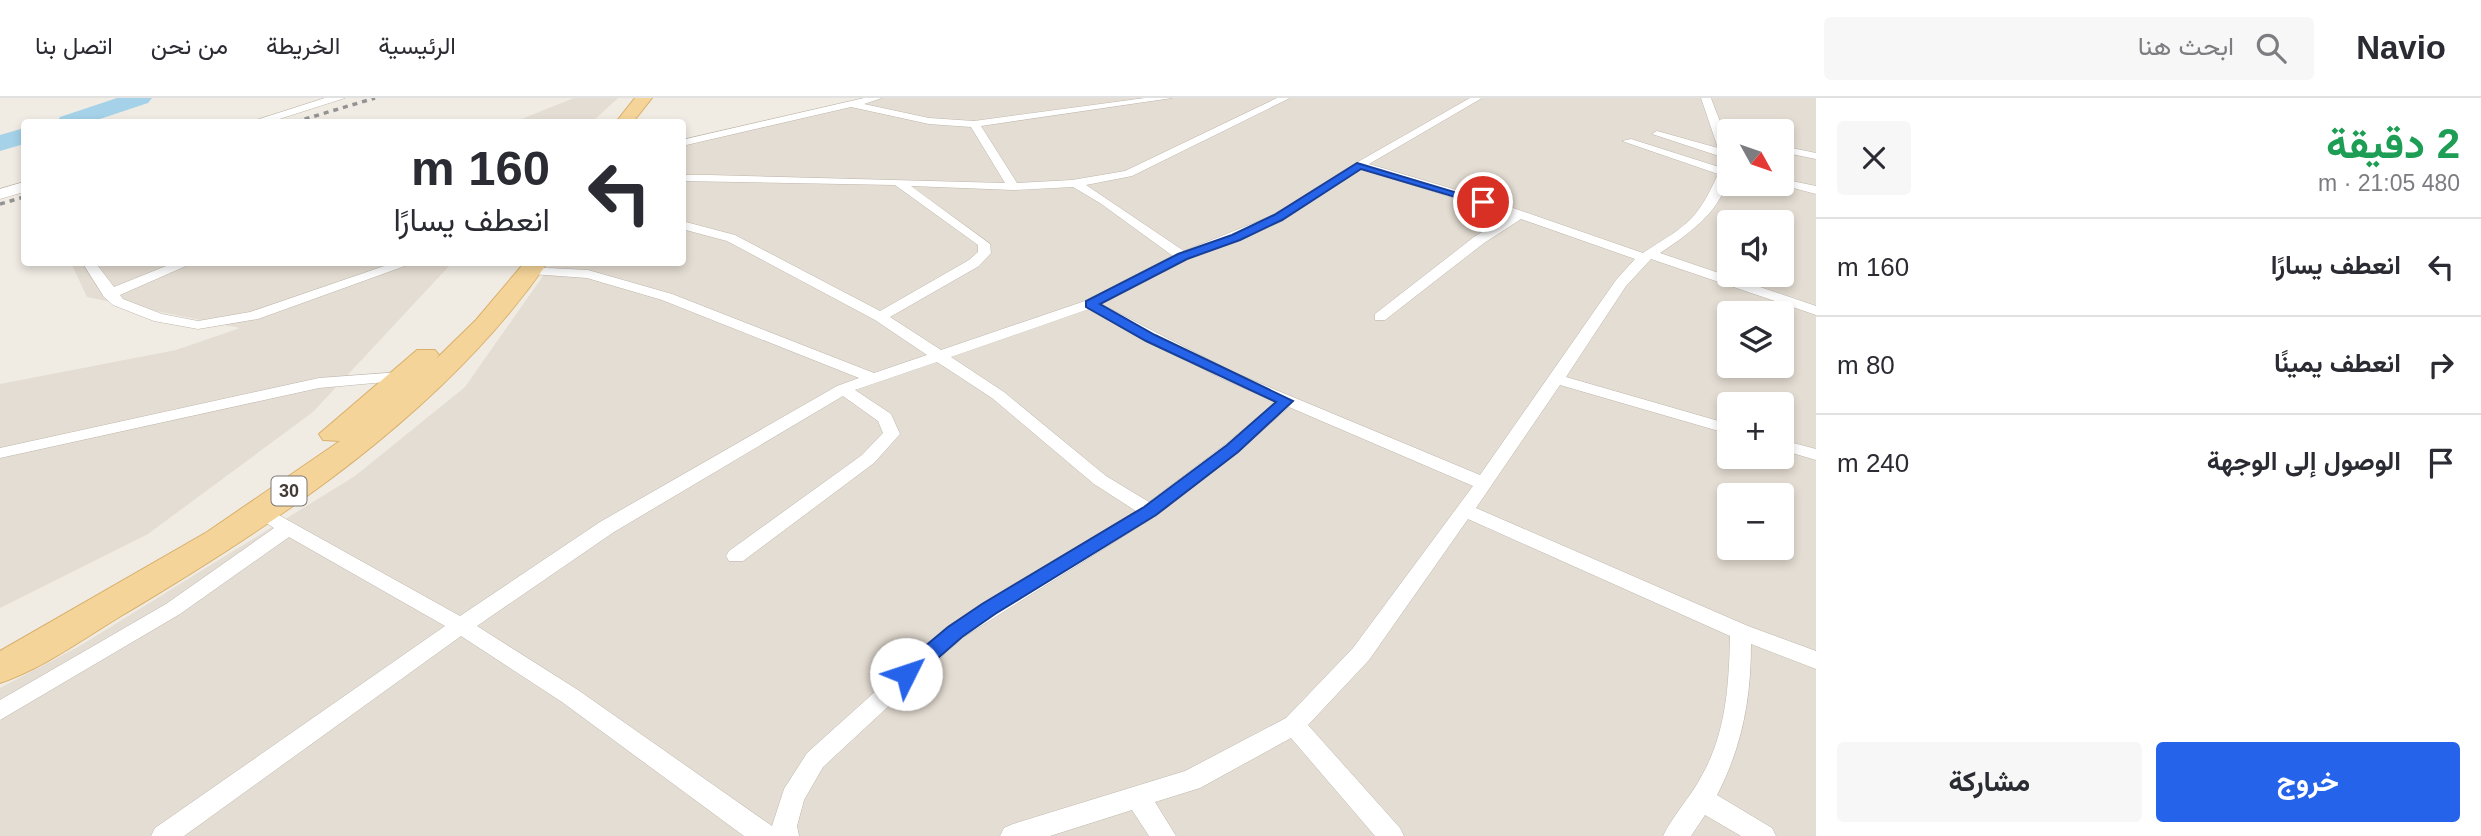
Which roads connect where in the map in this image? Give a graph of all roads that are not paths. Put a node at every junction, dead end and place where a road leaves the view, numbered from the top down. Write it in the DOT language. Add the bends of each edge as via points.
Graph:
graph roads {
  1 [pos="340,98"];
  2 [pos="644,98"];
  3 [pos="662,98"];
  4 [pos="877,98"];
  5 [pos="1167,98"];
  6 [pos="1285,98"];
  7 [pos="1477,98"];
  8 [pos="1706,98"];
  9 [pos="850,104"];
  10 [pos="267,119"];
  11 [pos="626,119"];
  12 [pos="644,119"];
  13 [pos="974,124"];
  14 [pos="1717,130"];
  15 [pos="1657,134"];
  16 [pos="686,141"];
  17 [pos="1627,141"];
  18 [pos="1794,151"];
  19 [pos="1717,153"];
  20 [pos="1717,155"];
  21 [pos="1816,156"];
  22 [pos="1360,165"];
  23 [pos="686,178"];
  24 [pos="898,181"];
  25 [pos="1717,183"];
  26 [pos="1076,184"];
  27 [pos="1794,185"];
  28 [pos="1014,187"];
  29 [pos="21,188"];
  30 [pos="1816,190"];
  31 [pos="0,194"];
  32 [pos="1519,215"];
  33 [pos="686,226"];
  34 [pos="1647,256"];
  35 [pos="1182,257"];
  36 [pos="91,266"];
  37 [pos="179,266"];
  38 [pos="398,266"];
  39 [pos="526,266"];
  40 [pos="526,266"];
  41 [pos="534,266"];
  42 [pos="109,294"];
  43 [pos="1090,304"];
  44 [pos="1816,311"];
  45 [pos="880,317"];
  46 [pos="1380,317"];
  47 [pos="939,358"];
  48 [pos="401,377"];
  49 [pos="872,378"];
  50 [pos="1554,378"];
  51 [pos="843,389"];
  52 [pos="1286,401"];
  53 [pos="1717,426"];
  54 [pos="1794,449"];
  55 [pos="0,453"];
  56 [pos="1816,455"];
  57 [pos="1482,483"];
  58 [pos="1464,510"];
  59 [pos="1150,511"];
  60 [pos="259,512"];
  61 [pos="288,528"];
  62 [pos="736,556"];
  63 [pos="459,627"];
  64 [pos="1741,632"];
  65 [pos="0,645"];
  66 [pos="1816,660"];
  67 [pos="0,668"];
  68 [pos="0,711"];
  69 [pos="1294,724"];
  70 [pos="1139,799"];
  71 [pos="1703,800"];
  72 [pos="164,836"];
  73 [pos="765,836"];
  74 [pos="786,836"];
  75 [pos="1013,836"];
  76 [pos="1163,836"];
  77 [pos="1391,836"];
  78 [pos="1676,836"];
  79 [pos="1763,836"];
  1 -- 10 [label="street"];
  2 -- 11 [label="main road"];
  3 -- 12 [label="main road"];
  4 -- 9 [label="street"];
  5 -- 13 [label="street"];
  6 -- 26 [label="street" via="1128,174"];
  7 -- 22 [label="street"];
  8 -- 14 [label="street"];
  9 -- 13 [label="street" via="929,121"];
  9 -- 16 [label="street"];
  13 -- 28 [label="street"];
  15 -- 19 [label="street"];
  17 -- 20 [label="street"];
  18 -- 21 [label="street"];
  22 -- 32 [label="street"];
  22 -- 35 [label="street" via="1278,218"];
  23 -- 24 [label="street"];
  24 -- 28 [label="street"];
  24 -- 45 [label="street" via="984,244 984,253"];
  25 -- 34 [label="street" via="1709,207 1694,225"];
  26 -- 28 [label="street"];
  26 -- 35 [label="street"];
  27 -- 30 [label="street"];
  29 -- 31 [label="street"];
  32 -- 34 [label="street"];
  32 -- 46 [label="street" via="1479,240"];
  33 -- 45 [label="street" via="732,238"];
  34 -- 44 [label="street"];
  34 -- 50 [label="street" via="1620,283"];
  35 -- 43 [label="street"];
  36 -- 42 [label="street"];
  37 -- 42 [label="street"];
  38 -- 42 [label="street" via="214,325 159,318"];
  39 -- 48 [label="main road, 30"];
  40 -- 60 [label="main road, 30" via="473,337 422,387 337,457"];
  41 -- 49 [label="street" via="588,274 656,294"];
  43 -- 47 [label="street"];
  43 -- 52 [label="street" via="1150,338"];
  45 -- 47 [label="street"];
  47 -- 49 [label="street"];
  47 -- 59 [label="street" via="998,395 1100,480"];
  48 -- 55 [label="street" via="319,383"];
  48 -- 65 [label="main road, 30" via="326,441 222,514"];
  49 -- 51 [label="street"];
  50 -- 53 [label="street"];
  50 -- 57 [label="street"];
  51 -- 62 [label="street" via="885,418 892,434 868,459"];
  51 -- 63 [label="street" via="607,527"];
  52 -- 57 [label="street"];
  52 -- 59 [label="street"];
  54 -- 56 [label="street"];
  57 -- 58 [label="street"];
  58 -- 64 [label="street"];
  58 -- 69 [label="street" via="1361,654"];
  59 -- 74 [label="street" via="955,632 890,688 815,760 793,797 784,826"];
  60 -- 61 [label="street"];
  60 -- 67 [label="main road, 30"];
  61 -- 63 [label="street"];
  61 -- 68 [label="street" via="173,609"];
  63 -- 72 [label="street"];
  63 -- 73 [label="street" via="570,696 706,798"];
  64 -- 66 [label="street"];
  64 -- 71 [label="street" via="1741,686 1730,747"];
  69 -- 70 [label="street" via="1191,780"];
  69 -- 77 [label="street"];
  70 -- 75 [label="street"];
  70 -- 76 [label="street"];
  71 -- 78 [label="street"];
  71 -- 79 [label="street"];
}
